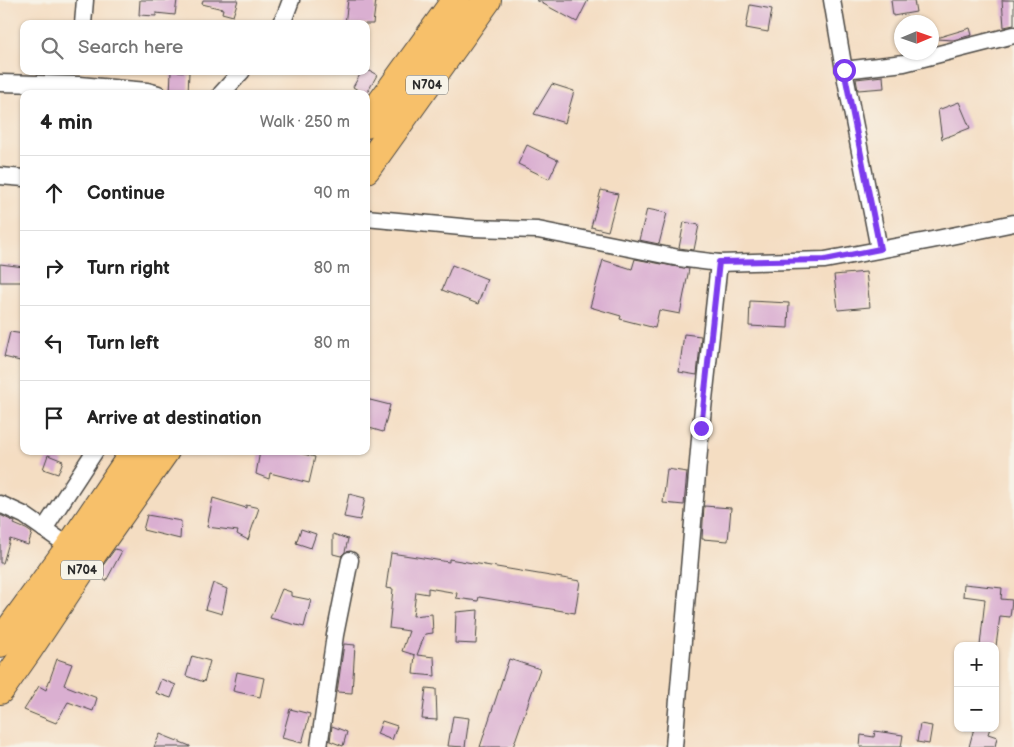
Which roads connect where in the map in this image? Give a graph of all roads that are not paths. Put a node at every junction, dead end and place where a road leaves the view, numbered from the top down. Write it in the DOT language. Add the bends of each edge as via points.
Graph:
graph roads {
  1 [pos="85,0"];
  2 [pos="291,0"];
  3 [pos="456,0"];
  4 [pos="486,0"];
  5 [pos="832,0"];
  6 [pos="83,20"];
  7 [pos="282,20"];
  8 [pos="1014,35"];
  9 [pos="844,70"];
  10 [pos="238,75"];
  11 [pos="79,78"];
  12 [pos="415,80"];
  13 [pos="0,83"];
  14 [pos="142,90"];
  15 [pos="225,90"];
  16 [pos="370,120"];
  17 [pos="370,162"];
  18 [pos="0,176"];
  19 [pos="20,178"];
  20 [pos="370,218"];
  21 [pos="1014,223"];
  22 [pos="880,249"];
  23 [pos="719,262"];
  24 [pos="92,455"];
  25 [pos="131,455"];
  26 [pos="162,455"];
  27 [pos="0,504"];
  28 [pos="44,528"];
  29 [pos="70,547"];
  30 [pos="350,560"];
  31 [pos="3,638"];
  32 [pos="28,650"];
  33 [pos="0,690"];
  34 [pos="319,747"];
  35 [pos="674,747"];
  1 -- 6 [label="street"];
  2 -- 7 [label="street"];
  3 -- 12 [label="highway, N704"];
  4 -- 12 [label="highway, N704"];
  5 -- 9 [label="street"];
  8 -- 9 [label="street" via="904,63"];
  9 -- 22 [label="street"];
  10 -- 15 [label="street"];
  11 -- 13 [label="street"];
  11 -- 14 [label="street"];
  12 -- 16 [label="highway, N704"];
  12 -- 17 [label="highway, N704"];
  18 -- 19 [label="street"];
  20 -- 23 [label="street" via="472,228 538,230 679,258"];
  21 -- 22 [label="street"];
  22 -- 23 [label="street" via="825,260"];
  23 -- 35 [label="street" via="701,428"];
  24 -- 28 [label="street"];
  25 -- 29 [label="highway, N704"];
  26 -- 32 [label="highway, N704"];
  27 -- 28 [label="street"];
  28 -- 29 [label="street"];
  29 -- 31 [label="highway, N704"];
  30 -- 34 [label="street" via="335,635"];
  31 -- 32 [label="highway"];
  32 -- 33 [label="highway, N704"];
}
